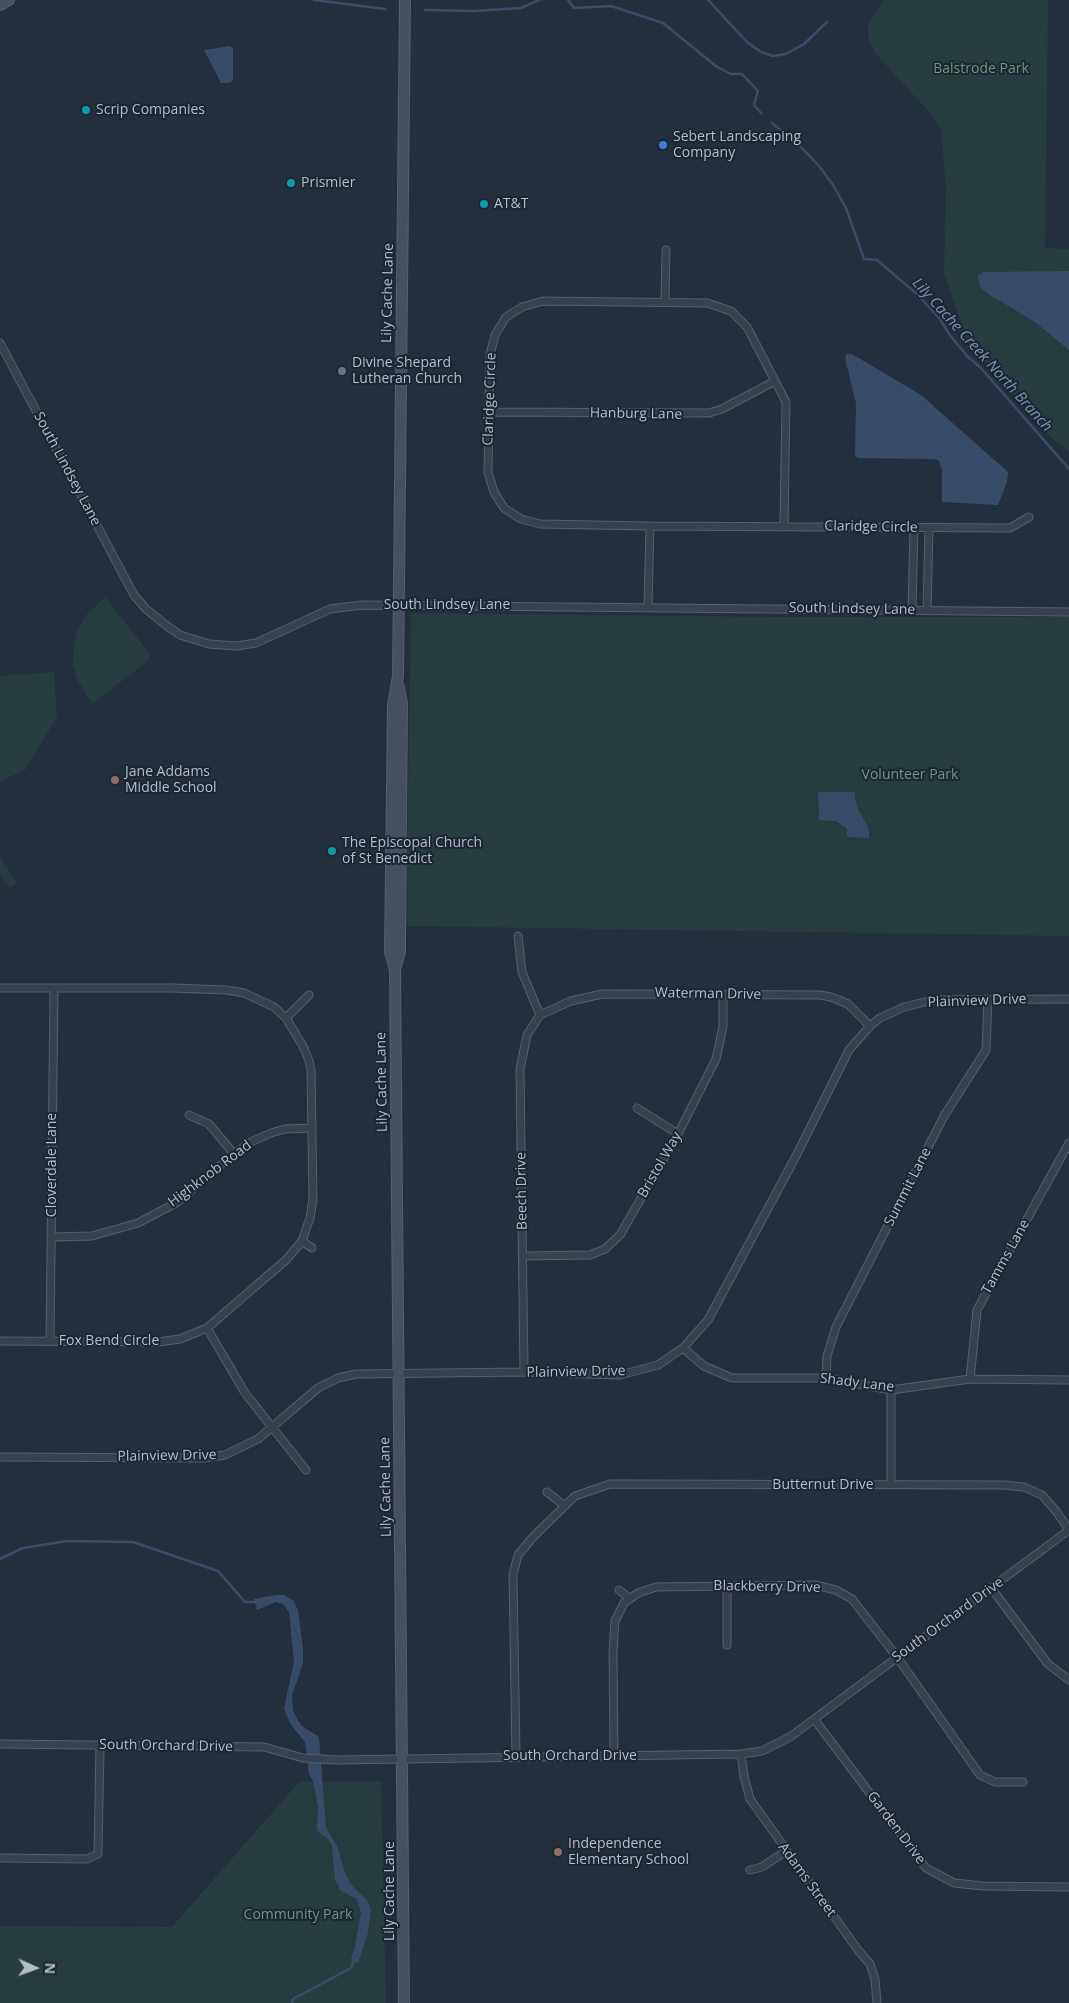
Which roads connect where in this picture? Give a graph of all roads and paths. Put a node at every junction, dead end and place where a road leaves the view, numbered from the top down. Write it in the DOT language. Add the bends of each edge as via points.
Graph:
graph roads {
  1 [pos="9,0"];
  2 [pos="405,0"];
  3 [pos="0,5"];
  4 [pos="666,250"];
  5 [pos="665,302"];
  6 [pos="0,344"];
  7 [pos="775,382"];
  8 [pos="489,412"];
  9 [pos="1030,517"];
  10 [pos="650,526"];
  11 [pos="784,526"];
  12 [pos="914,528"];
  13 [pos="929,528"];
  14 [pos="398,606"];
  15 [pos="648,606"];
  16 [pos="912,610"];
  17 [pos="927,610"];
  18 [pos="1069,612"];
  19 [pos="518,936"];
  20 [pos="0,988"];
  21 [pos="54,989"];
  22 [pos="723,995"];
  23 [pos="309,996"];
  24 [pos="988,999"];
  25 [pos="1069,999"];
  26 [pos="540,1015"];
  27 [pos="286,1018"];
  28 [pos="870,1026"];
  29 [pos="636,1108"];
  30 [pos="189,1116"];
  31 [pos="312,1128"];
  32 [pos="678,1134"];
  33 [pos="1069,1143"];
  34 [pos="234,1154"];
  35 [pos="52,1237"];
  36 [pos="302,1241"];
  37 [pos="312,1248"];
  38 [pos="523,1256"];
  39 [pos="207,1328"];
  40 [pos="0,1341"];
  41 [pos="50,1341"];
  42 [pos="683,1348"];
  43 [pos="524,1372"];
  44 [pos="399,1373"];
  45 [pos="826,1378"];
  46 [pos="970,1379"];
  47 [pos="1069,1380"];
  48 [pos="891,1390"];
  49 [pos="271,1426"];
  50 [pos="0,1457"];
  51 [pos="306,1470"];
  52 [pos="891,1485"];
  53 [pos="547,1492"];
  54 [pos="564,1506"];
  55 [pos="1069,1530"];
  56 [pos="727,1585"];
  57 [pos="992,1588"];
  58 [pos="619,1590"];
  59 [pos="630,1599"];
  60 [pos="727,1645"];
  61 [pos="897,1657"];
  62 [pos="1069,1680"];
  63 [pos="814,1719"];
  64 [pos="0,1744"];
  65 [pos="100,1745"];
  66 [pos="741,1754"];
  67 [pos="516,1756"];
  68 [pos="614,1756"];
  69 [pos="403,1759"];
  70 [pos="1023,1782"];
  71 [pos="786,1851"];
  72 [pos="0,1858"];
  73 [pos="750,1870"];
  74 [pos="1069,1887"];
  75 [pos="404,2003"];
  76 [pos="877,2003"];
  1 -- 3 [label="street"];
  2 -- 14 [label="street, Lily Cache Lane"];
  4 -- 5 [label="street"];
  5 -- 7 [label="street, Claridge Circle" via="707,303 731,311 747,327"];
  5 -- 8 [label="street, Claridge Circle" via="543,301 522,307 506,317 495,335 490,355"];
  6 -- 14 [label="street, South Lindsey Lane" via="125,579 146,609 180,635 215,645 236,646 272,637 330,609 361,605"];
  7 -- 8 [label="street, Hanburg Lane" via="709,414"];
  7 -- 11 [label="street, Claridge Circle" via="786,402"];
  8 -- 10 [label="street, Claridge Circle" via="488,472 494,492 504,508 521,519 540,524"];
  9 -- 13 [label="street, Claridge Circle" via="1010,528"];
  10 -- 11 [label="street, Claridge Circle"];
  10 -- 15 [label="street"];
  11 -- 12 [label="street, Claridge Circle"];
  12 -- 13 [label="street, Claridge Circle"];
  12 -- 16 [label="street"];
  13 -- 17 [label="street"];
  14 -- 15 [label="street, South Lindsey Lane"];
  14 -- 44 [label="street, Lily Cache Lane" via="398,676 402,703 400,952 395,970"];
  15 -- 16 [label="street, South Lindsey Lane"];
  16 -- 17 [label="street, South Lindsey Lane"];
  17 -- 18 [label="street, South Lindsey Lane"];
  19 -- 26 [label="street" via="522,972"];
  20 -- 21 [label="street, Fox Bend Circle"];
  21 -- 27 [label="street, Fox Bend Circle" via="226,990 256,998"];
  21 -- 35 [label="street, Cloverdale Lane"];
  22 -- 26 [label="street, Waterman Drive" via="602,994 571,1001"];
  22 -- 28 [label="street, Waterman Drive" via="831,997 848,1004"];
  22 -- 32 [label="street, Bristol Way" via="723,1027 716,1059"];
  23 -- 27 [label="street"];
  24 -- 25 [label="street, Plainview Drive"];
  24 -- 28 [label="street, Plainview Drive" via="933,1000 911,1005"];
  24 -- 45 [label="street, Summit Lane" via="986,1050 944,1116 836,1327 827,1356"];
  26 -- 38 [label="street, Beech Drive" via="527,1035 520,1068"];
  27 -- 31 [label="street, Fox Bend Circle" via="309,1061"];
  28 -- 42 [label="street, Plainview Drive" via="849,1050 708,1320"];
  29 -- 32 [label="street"];
  30 -- 34 [label="street" via="209,1124"];
  31 -- 34 [label="street, Highknob Road" via="271,1133"];
  31 -- 36 [label="street, Fox Bend Circle" via="313,1206"];
  32 -- 38 [label="street, Bristol Way" via="620,1235 606,1249 590,1255"];
  33 -- 46 [label="street, Tamms Lane" via="977,1310"];
  34 -- 35 [label="street, Highknob Road" via="176,1203 138,1223 92,1236"];
  35 -- 41 [label="street, Cloverdale Lane"];
  36 -- 37 [label="street"];
  36 -- 39 [label="street, Fox Bend Circle" via="286,1260"];
  38 -- 43 [label="street, Beech Drive"];
  39 -- 41 [label="street, Fox Bend Circle" via="180,1339 158,1342"];
  39 -- 49 [label="street" via="245,1393"];
  40 -- 41 [label="street, Fox Bend Circle"];
  42 -- 43 [label="street, Plainview Drive" via="658,1365 620,1374"];
  42 -- 45 [label="street, Shady Lane" via="704,1366 732,1378"];
  43 -- 44 [label="street, Plainview Drive"];
  44 -- 49 [label="street, Plainview Drive" via="356,1374 338,1378 318,1388"];
  44 -- 69 [label="street, Lily Cache Lane"];
  45 -- 48 [label="street, Shady Lane"];
  46 -- 47 [label="street, Shady Lane"];
  46 -- 48 [label="street, Shady Lane"];
  48 -- 52 [label="street"];
  49 -- 50 [label="street, Plainview Drive" via="243,1448 204,1458"];
  49 -- 51 [label="street"];
  52 -- 54 [label="street, Butternut Drive" via="610,1484 574,1496"];
  52 -- 55 [label="street, Butternut Drive" via="1024,1487 1042,1495"];
  53 -- 54 [label="street"];
  54 -- 67 [label="street, Butternut Drive" via="518,1555 513,1575"];
  55 -- 57 [label="street, South Orchard Drive"];
  56 -- 59 [label="street, Blackberry Drive" via="656,1587"];
  56 -- 60 [label="street"];
  56 -- 61 [label="street, Blackberry Drive" via="815,1585 836,1590 852,1599"];
  57 -- 61 [label="street, South Orchard Drive"];
  57 -- 62 [label="street" via="1048,1664"];
  58 -- 59 [label="street"];
  59 -- 68 [label="street" via="624,1603 615,1622"];
  61 -- 63 [label="street, South Orchard Drive"];
  61 -- 70 [label="street, Blackberry Drive" via="980,1775 994,1782"];
  63 -- 66 [label="street, South Orchard Drive" via="790,1737 762,1750"];
  63 -- 74 [label="street, Garden Drive" via="926,1868 954,1883"];
  64 -- 65 [label="street, South Orchard Drive"];
  65 -- 69 [label="street, South Orchard Drive" via="264,1747 303,1758"];
  65 -- 72 [label="street" via="98,1854 87,1859"];
  66 -- 68 [label="street, South Orchard Drive"];
  66 -- 71 [label="street, Adams Street" via="750,1799"];
  67 -- 68 [label="street, South Orchard Drive"];
  67 -- 69 [label="street, South Orchard Drive"];
  69 -- 75 [label="street, Lily Cache Lane"];
  71 -- 73 [label="street" via="762,1867"];
  71 -- 76 [label="street, Adams Street" via="870,1964"];
}
